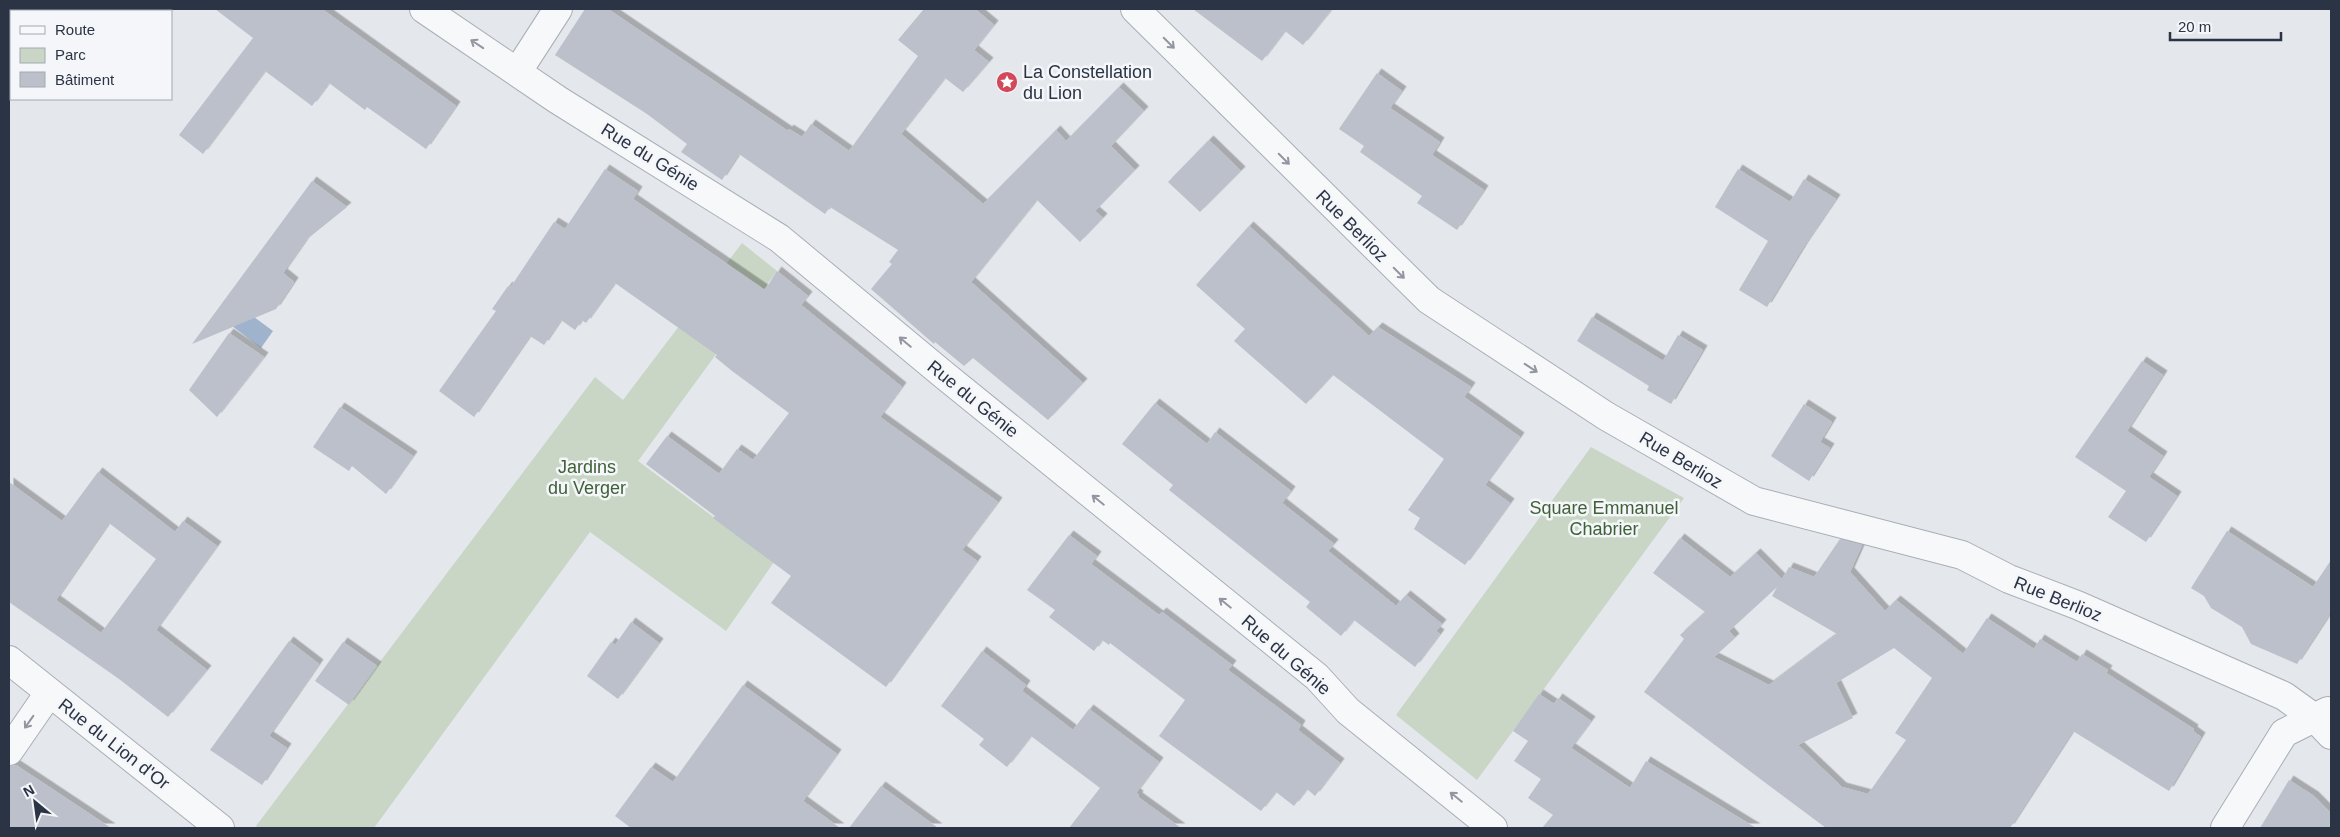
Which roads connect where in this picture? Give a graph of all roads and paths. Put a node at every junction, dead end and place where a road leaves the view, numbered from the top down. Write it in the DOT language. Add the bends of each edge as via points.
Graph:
graph roads {
  1 [pos="424,9"];
  2 [pos="558,9"];
  3 [pos="1135,9"];
  4 [pos="518,71"];
  5 [pos="9,660"];
  6 [pos="49,693"];
  7 [pos="2326,721"];
  8 [pos="9,751"];
  9 [pos="220,828"];
  10 [pos="1493,828"];
  11 [pos="2225,828"];
  4 -- 1 [label="street, Rue du Génie, one-way"];
  2 -- 4 [label="street"];
  3 -- 7 [label="street, Rue Berlioz, one-way" via="1429,300 1606,416 1754,502 1962,555 2009,580 2077,605 2284,696"];
  10 -- 4 [label="street, Rue du Génie, one-way" via="1348,711 1317,677 779,238 558,100"];
  5 -- 6 [label="street, Rue du Lion d'Or"];
  6 -- 8 [label="street, one-way"];
  6 -- 9 [label="street, Rue du Lion d'Or"];
  7 -- 11 [label="street" via="2284,733"];
}
